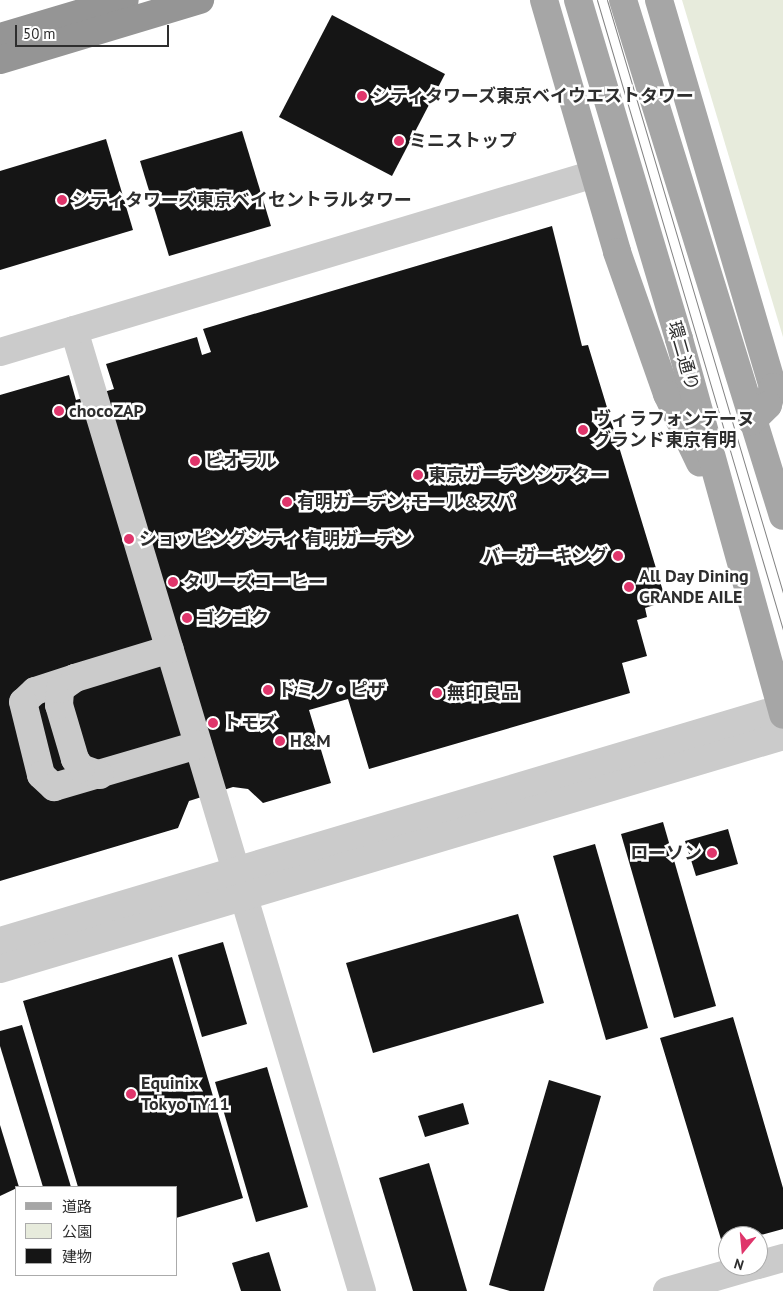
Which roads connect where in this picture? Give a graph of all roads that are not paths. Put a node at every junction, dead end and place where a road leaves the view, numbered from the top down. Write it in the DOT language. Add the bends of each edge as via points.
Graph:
graph roads {
  1 [pos="125,0"];
  2 [pos="200,0"];
  3 [pos="544,0"];
  4 [pos="578,0"];
  5 [pos="623,0"];
  6 [pos="659,0"];
  7 [pos="0,37"];
  8 [pos="0,60"];
  9 [pos="594,174"];
  10 [pos="74,330"];
  11 [pos="0,352"];
  12 [pos="752,421"];
  13 [pos="725,514"];
  14 [pos="783,516"];
  15 [pos="170,649"];
  16 [pos="75,678"];
  17 [pos="782,710"];
  18 [pos="783,736"];
  19 [pos="198,745"];
  20 [pos="100,775"];
  21 [pos="236,870"];
  22 [pos="244,897"];
  23 [pos="0,941"];
  24 [pos="0,969"];
  25 [pos="783,1258"];
  26 [pos="768,1262"];
  27 [pos="720,1276"];
  28 [pos="362,1291"];
  29 [pos="668,1291"];
  1 -- 7 [label="highway"];
  2 -- 8 [label="highway"];
  3 -- 9 [label="main road"];
  4 -- 13 [label="main road, 環二通り" via="679,339"];
  5 -- 12 [label="main road"];
  6 -- 12 [label="main road" via="774,387 768,404"];
  9 -- 10 [label="street"];
  9 -- 13 [label="main road" via="667,394"];
  10 -- 11 [label="street"];
  10 -- 15 [label="street"];
  12 -- 14 [label="main road"];
  13 -- 17 [label="main road, 環二通り"];
  15 -- 16 [label="street"];
  15 -- 19 [label="street"];
  16 -- 20 [label="street" via="60,689 59,704 75,759 81,768"];
  16 -- 20 [label="street" via="27,696 22,708 46,783 62,787"];
  17 -- 21 [label="street"];
  18 -- 22 [label="street"];
  19 -- 20 [label="street"];
  19 -- 21 [label="street"];
  21 -- 22 [label="street"];
  21 -- 23 [label="street"];
  22 -- 24 [label="street"];
  22 -- 28 [label="street"];
  25 -- 26 [label="street"];
  27 -- 29 [label="street"];
}
